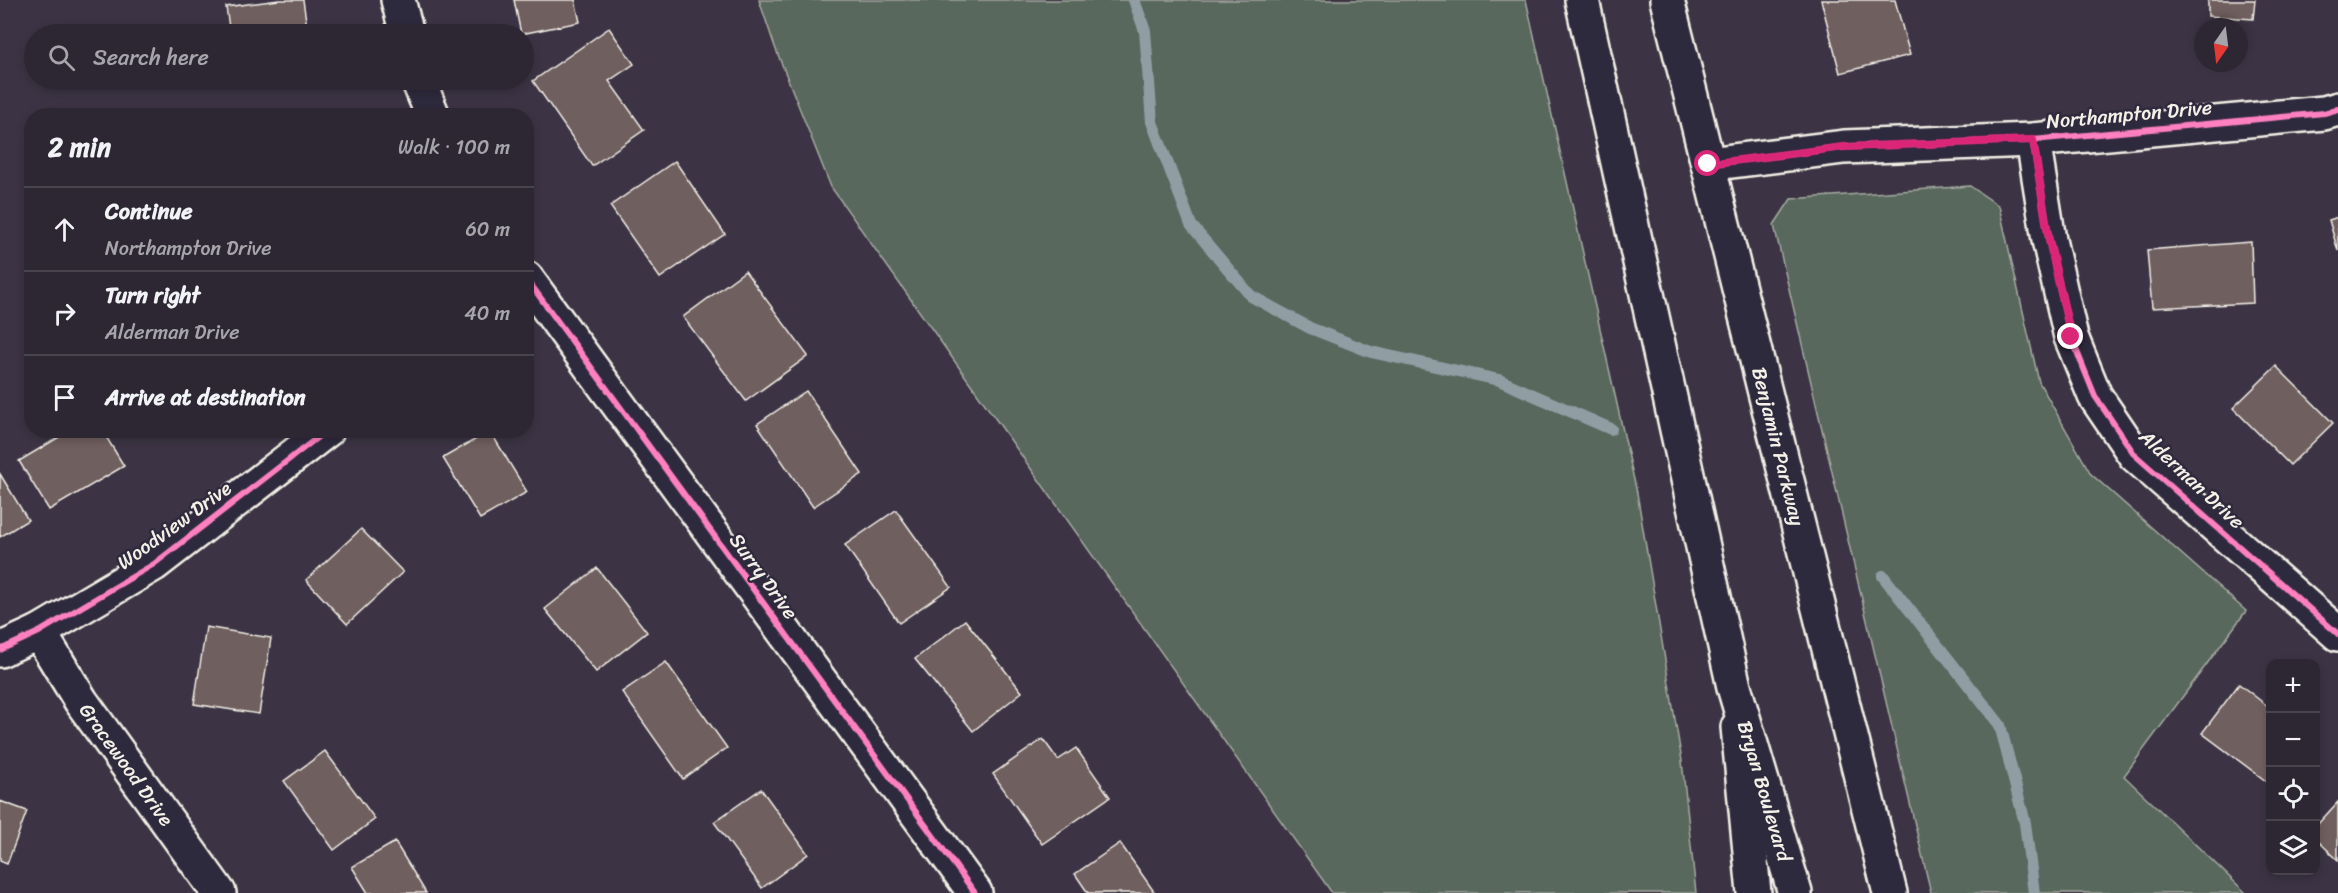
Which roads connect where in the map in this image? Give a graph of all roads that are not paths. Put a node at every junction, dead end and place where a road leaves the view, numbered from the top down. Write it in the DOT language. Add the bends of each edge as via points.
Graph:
graph roads {
  1 [pos="398,0"];
  2 [pos="1582,0"];
  3 [pos="1667,0"];
  4 [pos="404,24"];
  5 [pos="422,90"];
  6 [pos="430,108"];
  7 [pos="2338,109"];
  8 [pos="2033,140"];
  9 [pos="1708,164"];
  10 [pos="534,289"];
  11 [pos="317,438"];
  12 [pos="39,632"];
  13 [pos="2338,634"];
  14 [pos="0,650"];
  15 [pos="1734,687"];
  16 [pos="219,893"];
  17 [pos="975,893"];
  18 [pos="1754,893"];
  19 [pos="1795,893"];
  20 [pos="1890,893"];
  1 -- 4 [label="main road"];
  2 -- 15 [label="main road"];
  3 -- 9 [label="main road, Benjamin Parkway"];
  5 -- 6 [label="main road"];
  7 -- 8 [label="main road, Northampton Drive"];
  8 -- 9 [label="main road, Northampton Drive" via="1844,147"];
  8 -- 13 [label="main road, Alderman Drive" via="2049,240 2071,337 2095,396 2135,455"];
  9 -- 20 [label="main road, Benjamin Parkway"];
  10 -- 17 [label="main road, Surry Drive"];
  11 -- 12 [label="main road, Woodview Drive" via="154,564"];
  12 -- 14 [label="main road, Woodview Drive"];
  12 -- 16 [label="main road, Gracewood Drive" via="81,701"];
  15 -- 18 [label="main road"];
  15 -- 19 [label="main road, Bryan Boulevard"];
}
